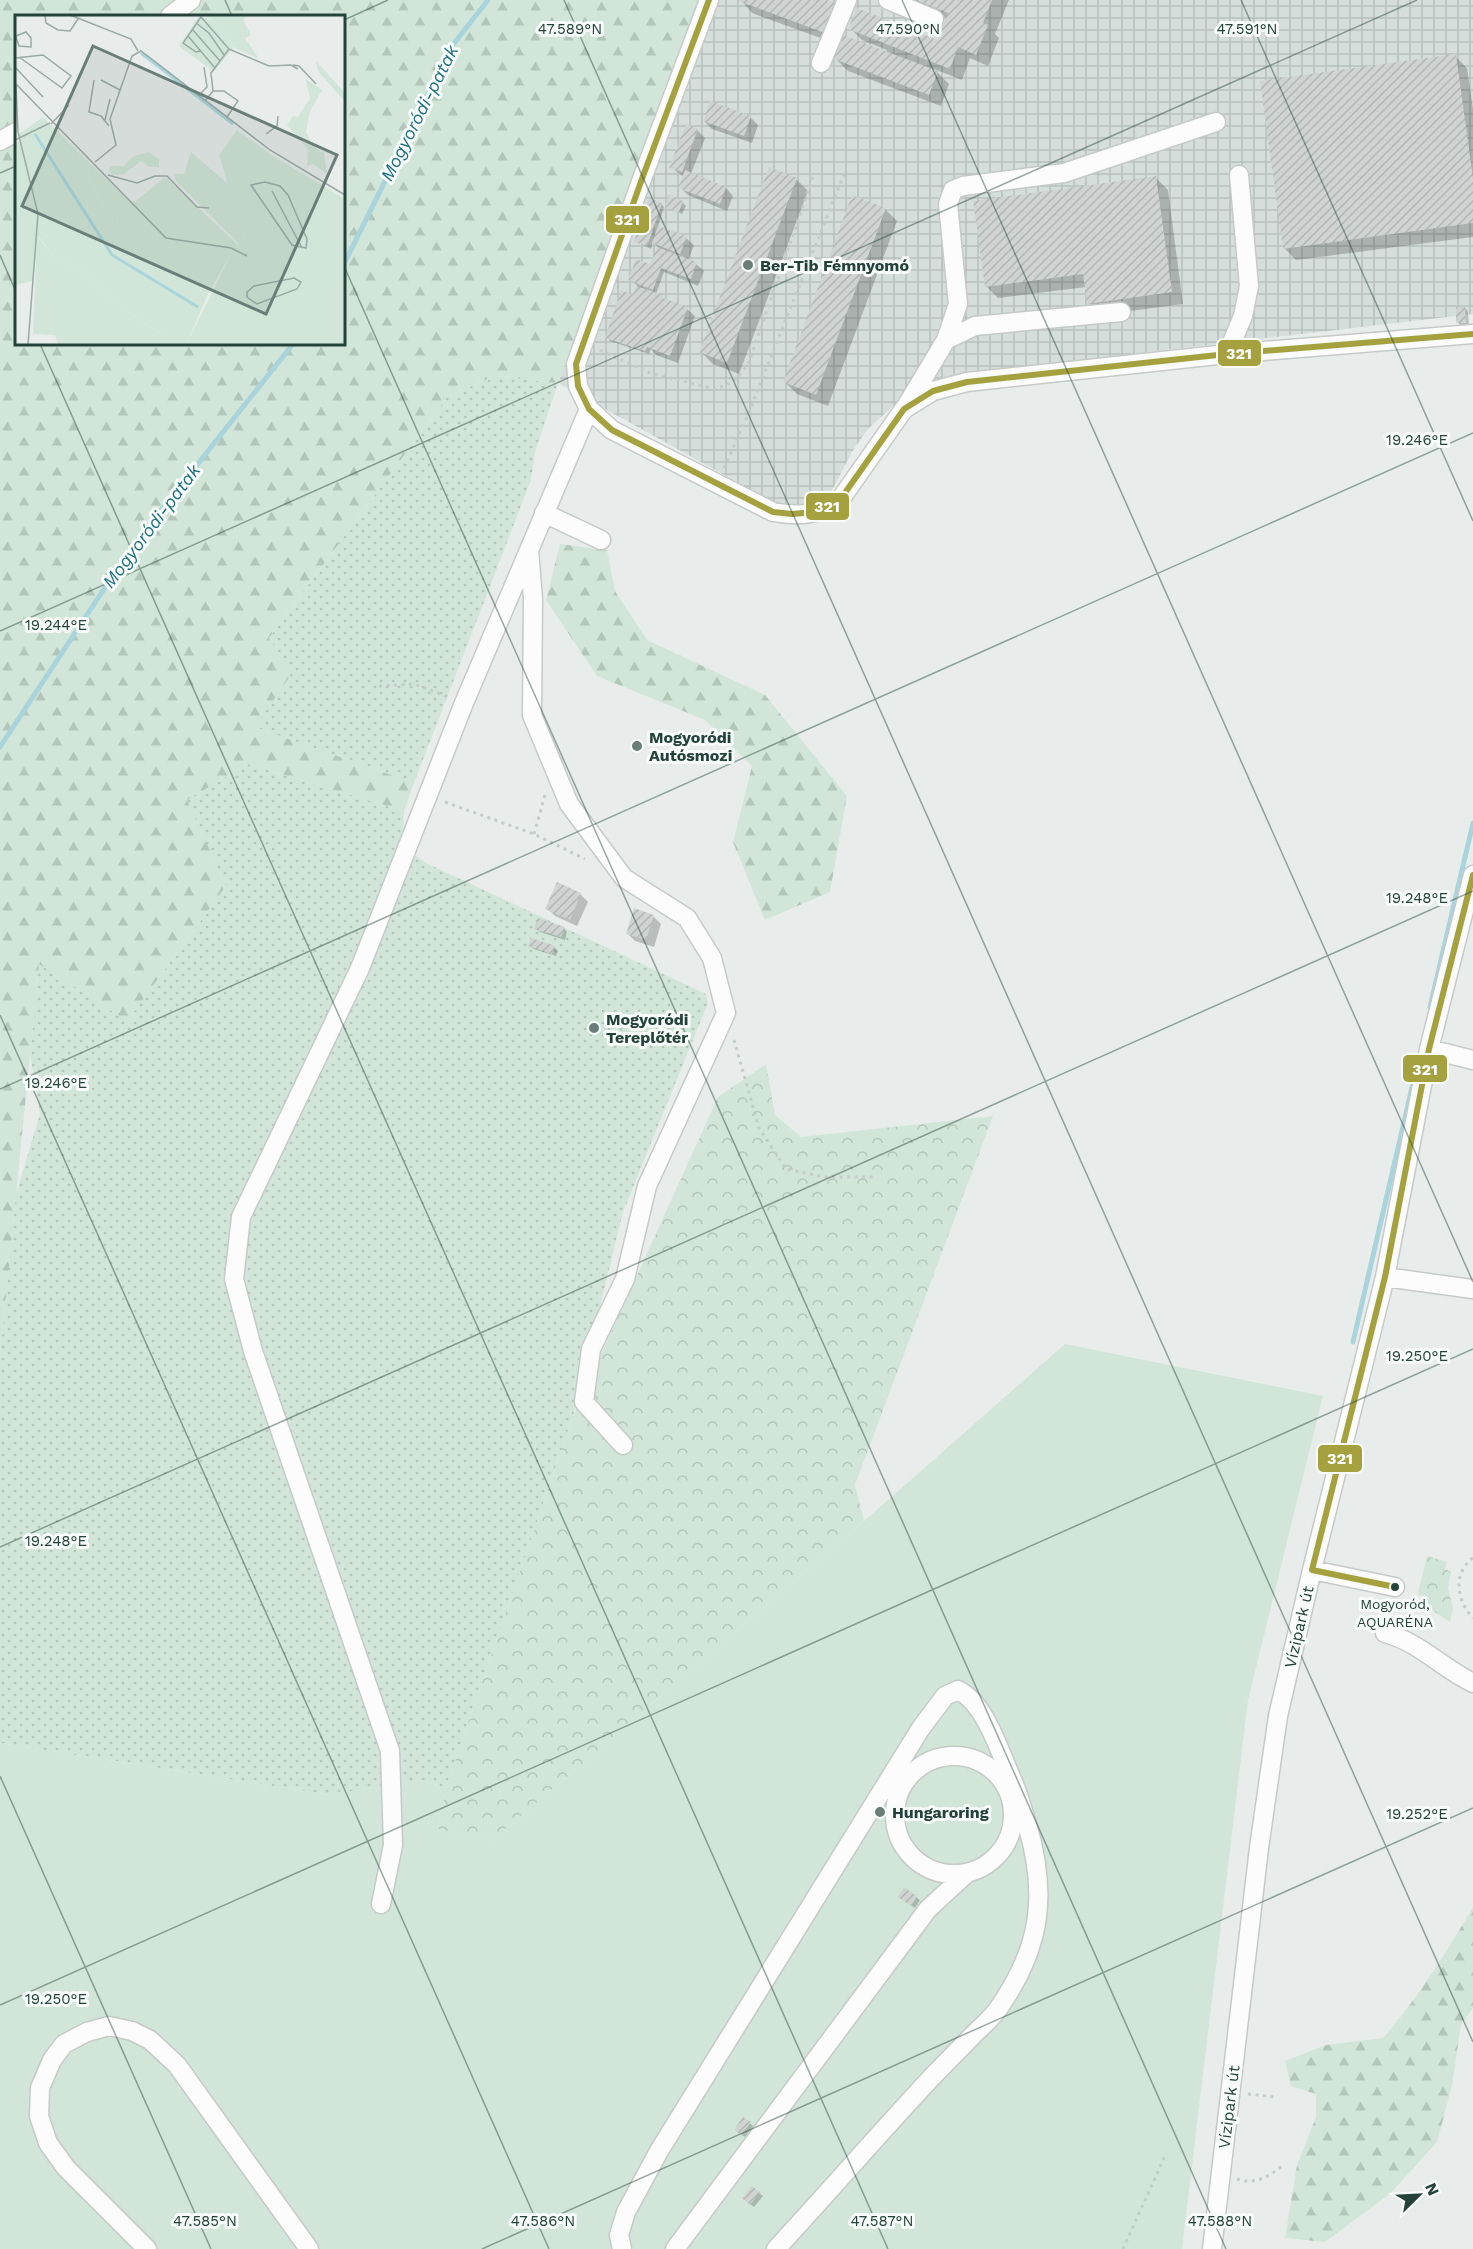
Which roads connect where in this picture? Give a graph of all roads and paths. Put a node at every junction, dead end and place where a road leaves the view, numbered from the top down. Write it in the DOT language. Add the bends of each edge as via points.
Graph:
graph roads {
  1 [pos="191,0"];
  2 [pos="709,0"];
  3 [pos="847,0"];
  4 [pos="888,0"];
  5 [pos="171,15"];
  6 [pos="934,19"];
  7 [pos="821,63"];
  8 [pos="1216,122"];
  9 [pos="15,133"];
  10 [pos="0,141"];
  11 [pos="846,169"];
  12 [pos="814,174"];
  13 [pos="1239,176"];
  14 [pos="1121,312"];
  15 [pos="1473,334"];
  16 [pos="946,340"];
  17 [pos="584,344"];
  18 [pos="1227,354"];
  19 [pos="589,409"];
  20 [pos="904,409"];
  21 [pos="717,484"];
  22 [pos="544,513"];
  23 [pos="601,540"];
  24 [pos="529,549"];
  25 [pos="379,686"];
  26 [pos="464,703"];
  27 [pos="553,766"];
  28 [pos="430,788"];
  29 [pos="534,834"];
  30 [pos="594,863"];
  31 [pos="1473,874"];
  32 [pos="726,1013"];
  33 [pos="1429,1049"];
  34 [pos="1473,1060"];
  35 [pos="874,1177"];
  36 [pos="1385,1277"];
  37 [pos="1473,1289"];
  38 [pos="623,1444"];
  39 [pos="1473,1558"];
  40 [pos="1312,1570"];
  41 [pos="1395,1587"];
  42 [pos="1473,1618"];
  43 [pos="1385,1632"];
  44 [pos="1473,1683"];
  45 [pos="966,1874"];
  46 [pos="381,1904"];
  47 [pos="1231,2091"];
  48 [pos="1275,2097"];
  49 [pos="1165,2156"];
  50 [pos="1282,2166"];
  51 [pos="1221,2172"];
  52 [pos="147,2249"];
  53 [pos="309,2249"];
  54 [pos="622,2249"];
  55 [pos="675,2249"];
  56 [pos="776,2249"];
  57 [pos="1123,2249"];
  58 [pos="1212,2249"];
  1 -- 5 [label="street"];
  2 -- 17 [label="street"];
  3 -- 7 [label="street"];
  4 -- 6 [label="street"];
  8 -- 16 [label="street" via="1064,173 953,190 948,204 958,304"];
  9 -- 10 [label="street"];
  11 -- 21 [label="path"];
  12 -- 17 [label="path" via="748,365 733,382 715,389 692,384 650,373"];
  13 -- 18 [label="street" via="1249,286 1243,316"];
  14 -- 16 [label="street" via="975,326"];
  15 -- 18 [label="street"];
  16 -- 20 [label="street"];
  17 -- 19 [label="street" via="576,364 578,386"];
  18 -- 20 [label="street" via="967,382 933,391"];
  19 -- 21 [label="street" via="612,430"];
  19 -- 22 [label="street"];
  20 -- 21 [label="street" via="840,500 826,509 812,514 773,512"];
  22 -- 23 [label="street"];
  22 -- 24 [label="street"];
  24 -- 26 [label="street"];
  24 -- 27 [label="street" via="533,599 532,716"];
  25 -- 26 [label="path" via="414,684"];
  26 -- 28 [label="street"];
  27 -- 29 [label="path"];
  27 -- 32 [label="street" via="569,804 624,878 687,918 712,958"];
  28 -- 29 [label="path" via="446,803"];
  28 -- 46 [label="street" via="360,968 241,1217 234,1279 254,1351 390,1751 393,1845"];
  29 -- 30 [label="path"];
  31 -- 33 [label="street, Vízipark út"];
  32 -- 35 [label="path" via="759,1128 786,1169 824,1177"];
  32 -- 38 [label="street" via="647,1186 625,1279 591,1349 584,1402"];
  33 -- 34 [label="street"];
  33 -- 36 [label="street, Vízipark út"];
  36 -- 37 [label="street"];
  36 -- 40 [label="street, Vízipark út"];
  39 -- 42 [label="path" via="1466,1563 1458,1587 1466,1612"];
  40 -- 41 [label="street"];
  40 -- 47 [label="street, Vízipark út" via="1278,1716"];
  43 -- 44 [label="street" via="1410,1641"];
  45 -- 45 [label="street" via="984,1867 999,1854 1009,1837 1011,1799 1003,1781 989,1767 972,1758 952,1755 933,1759 909,1776 895,1802 894,1822 911,1857 927,1869"];
  45 -- 55 [label="street" via="928,1910"];
  47 -- 48 [label="path"];
  47 -- 51 [label="street, Vízipark út"];
  49 -- 57 [label="path"];
  50 -- 51 [label="path" via="1269,2177 1246,2182"];
  51 -- 58 [label="street, Vízipark út"];
  52 -- 53 [label="street" via="66,2168 48,2143 39,2116 40,2088 64,2043 109,2026 150,2040 177,2065"];
  54 -- 56 [label="street" via="619,2235 626,2212 659,2151 921,1728 945,1696 958,1690 976,1704 986,1723 1016,1787 1036,1855 1037,1918 1030,1949 997,2010"];
}
